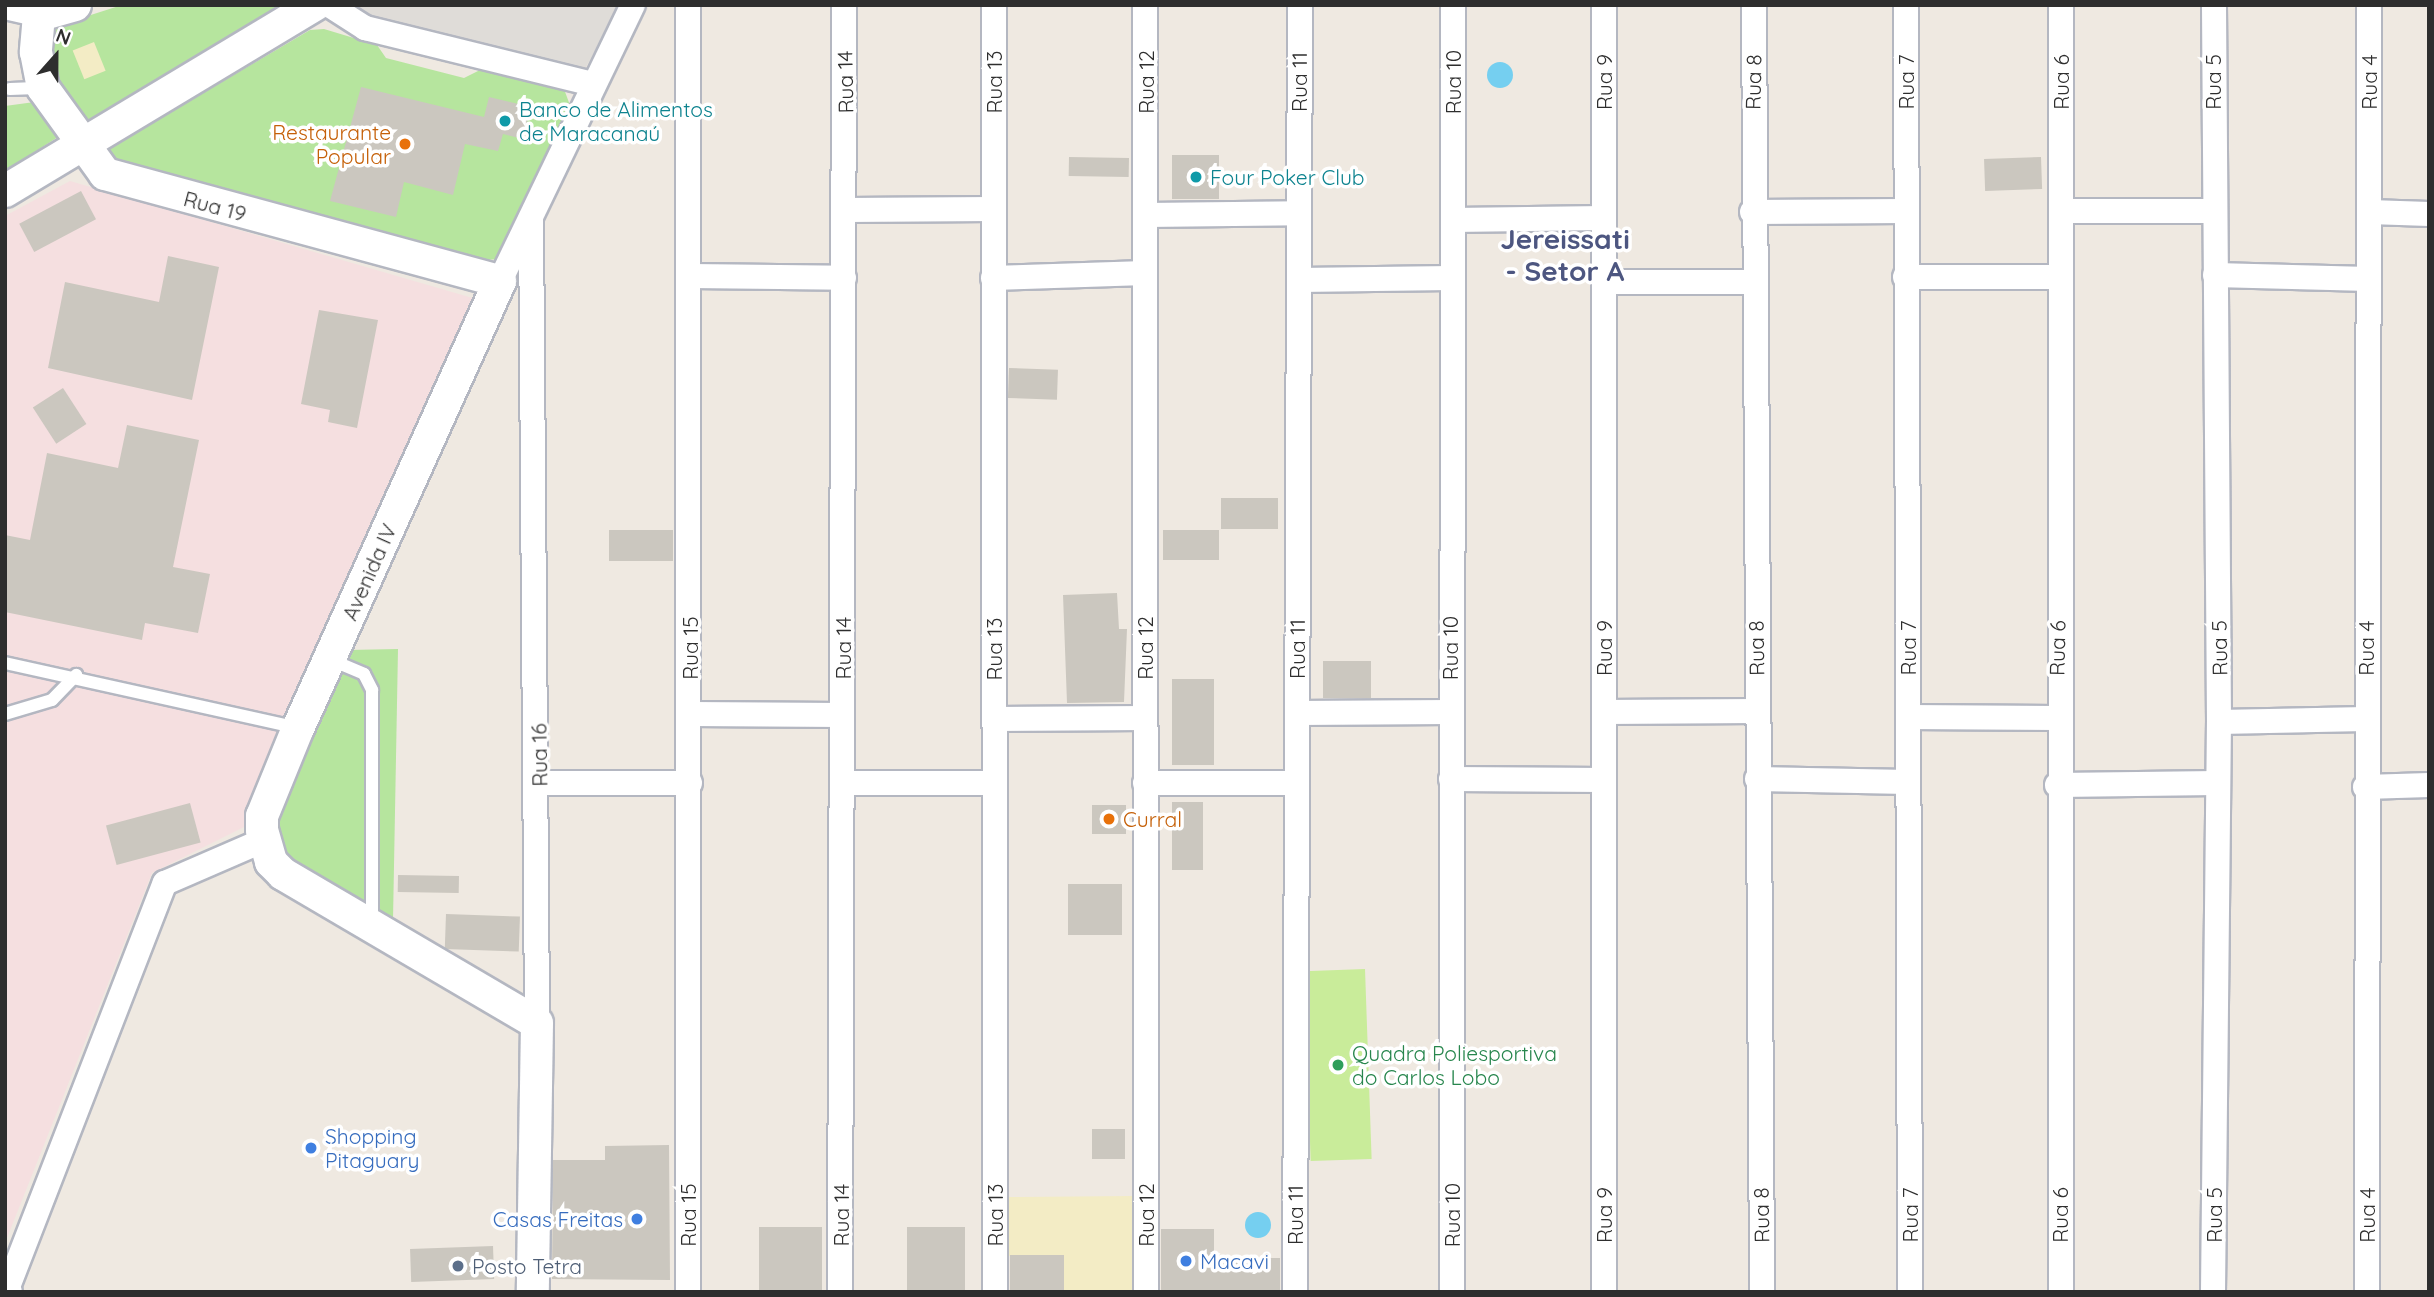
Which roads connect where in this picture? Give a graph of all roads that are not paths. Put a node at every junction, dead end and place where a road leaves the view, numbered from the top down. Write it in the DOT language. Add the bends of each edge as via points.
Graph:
graph roads {
  1 [pos="75,5"];
  2 [pos="315,5"];
  3 [pos="329,5"];
  4 [pos="633,5"];
  5 [pos="688,5"];
  6 [pos="844,5"];
  7 [pos="994,5"];
  8 [pos="1145,5"];
  9 [pos="1300,5"];
  10 [pos="1453,5"];
  11 [pos="1604,5"];
  12 [pos="1754,5"];
  13 [pos="1906,5"];
  14 [pos="2060,5"];
  15 [pos="2214,5"];
  16 [pos="2369,5"];
  17 [pos="5,7"];
  18 [pos="39,15"];
  19 [pos="593,84"];
  20 [pos="43,88"];
  21 [pos="10,89"];
  22 [pos="80,146"];
  23 [pos="5,191"];
  24 [pos="993,209"];
  25 [pos="846,210"];
  26 [pos="1905,211"];
  27 [pos="2061,211"];
  28 [pos="2212,211"];
  29 [pos="1752,212"];
  30 [pos="2370,212"];
  31 [pos="1299,213"];
  32 [pos="2429,214"];
  33 [pos="1146,215"];
  34 [pos="531,218"];
  35 [pos="1604,218"];
  36 [pos="1453,220"];
  37 [pos="1145,273"];
  38 [pos="2215,275"];
  39 [pos="691,276"];
  40 [pos="1905,276"];
  41 [pos="844,278"];
  42 [pos="993,278"];
  43 [pos="1451,278"];
  44 [pos="2061,278"];
  45 [pos="2368,279"];
  46 [pos="1299,280"];
  47 [pos="500,281"];
  48 [pos="1604,282"];
  49 [pos="1752,282"];
  50 [pos="329,659"];
  51 [pos="5,663"];
  52 [pos="76,675"];
  53 [pos="1757,711"];
  54 [pos="1450,712"];
  55 [pos="1604,712"];
  56 [pos="1297,713"];
  57 [pos="5,714"];
  58 [pos="690,714"];
  59 [pos="842,715"];
  60 [pos="1908,717"];
  61 [pos="1145,718"];
  62 [pos="2056,718"];
  63 [pos="994,719"];
  64 [pos="2366,719"];
  65 [pos="2219,722"];
  66 [pos="298,728"];
  67 [pos="1451,779"];
  68 [pos="1757,779"];
  69 [pos="1604,780"];
  70 [pos="1908,782"];
  71 [pos="539,783"];
  72 [pos="690,783"];
  73 [pos="842,783"];
  74 [pos="993,783"];
  75 [pos="1145,783"];
  76 [pos="1297,783"];
  77 [pos="2217,783"];
  78 [pos="2057,785"];
  79 [pos="2429,785"];
  80 [pos="2365,787"];
  81 [pos="264,840"];
  82 [pos="372,926"];
  83 [pos="537,1023"];
  84 [pos="6,1292"];
  85 [pos="533,1292"];
  86 [pos="688,1292"];
  87 [pos="841,1292"];
  88 [pos="995,1292"];
  89 [pos="1146,1292"];
  90 [pos="1294,1292"];
  91 [pos="1452,1292"];
  92 [pos="1604,1292"];
  93 [pos="1762,1292"];
  94 [pos="1910,1292"];
  95 [pos="2061,1292"];
  96 [pos="2213,1292"];
  97 [pos="2367,1292"];
  1 -- 18 [label="street"];
  2 -- 22 [label="street"];
  3 -- 19 [label="street" via="365,28"];
  4 -- 19 [label="street, Avenida IV"];
  5 -- 39 [label="street, Rua 15"];
  6 -- 25 [label="street, Rua 14"];
  7 -- 24 [label="street, Rua 13"];
  8 -- 33 [label="street, Rua 12"];
  9 -- 31 [label="street, Rua 11"];
  10 -- 36 [label="street, Rua 10"];
  11 -- 35 [label="street, Rua 9"];
  12 -- 29 [label="street, Rua 8"];
  13 -- 26 [label="street, Rua 7"];
  14 -- 27 [label="street, Rua 6"];
  15 -- 28 [label="street, Rua 5"];
  16 -- 30 [label="street, Rua 4"];
  17 -- 18 [label="street"];
  18 -- 20 [label="street, Rua 19" via="36,52"];
  19 -- 34 [label="street, Avenida IV"];
  20 -- 21 [label="lane"];
  20 -- 22 [label="street, Rua 19"];
  22 -- 23 [label="street"];
  22 -- 47 [label="street, Rua 19" via="105,174 128,184"];
  24 -- 25 [label="street"];
  24 -- 42 [label="street, Rua 13"];
  25 -- 41 [label="street, Rua 14"];
  26 -- 29 [label="street"];
  26 -- 40 [label="street, Rua 7"];
  27 -- 28 [label="street"];
  27 -- 44 [label="street, Rua 6"];
  28 -- 38 [label="street, Rua 5"];
  29 -- 49 [label="street, Rua 8"];
  30 -- 32 [label="street"];
  30 -- 45 [label="street, Rua 4"];
  31 -- 33 [label="street"];
  31 -- 46 [label="street, Rua 11"];
  33 -- 37 [label="street, Rua 12"];
  34 -- 47 [label="street, Avenida IV"];
  34 -- 71 [label="street, Rua 16"];
  35 -- 36 [label="street"];
  35 -- 48 [label="street, Rua 9"];
  36 -- 43 [label="street, Rua 10"];
  37 -- 42 [label="street"];
  37 -- 61 [label="street, Rua 12"];
  38 -- 45 [label="street"];
  38 -- 65 [label="street, Rua 5"];
  39 -- 41 [label="street"];
  39 -- 58 [label="street, Rua 15"];
  40 -- 44 [label="street"];
  40 -- 60 [label="street, Rua 7"];
  41 -- 59 [label="street, Rua 14"];
  42 -- 63 [label="street, Rua 13"];
  43 -- 46 [label="street"];
  43 -- 54 [label="street, Rua 10"];
  44 -- 62 [label="street, Rua 6"];
  45 -- 64 [label="street, Rua 4"];
  46 -- 56 [label="street, Rua 11"];
  47 -- 50 [label="street, Avenida IV"];
  48 -- 49 [label="street"];
  48 -- 55 [label="street, Rua 9"];
  49 -- 53 [label="street, Rua 8"];
  50 -- 66 [label="street, Avenida IV"];
  50 -- 82 [label="lane" via="364,674 372,690"];
  51 -- 52 [label="lane"];
  52 -- 57 [label="lane" via="44,705"];
  52 -- 66 [label="lane"];
  53 -- 55 [label="street"];
  53 -- 68 [label="street, Rua 8"];
  54 -- 56 [label="street"];
  54 -- 67 [label="street, Rua 10"];
  55 -- 69 [label="street, Rua 9"];
  56 -- 76 [label="street, Rua 11"];
  58 -- 59 [label="street"];
  58 -- 72 [label="street, Rua 15"];
  59 -- 73 [label="street, Rua 14"];
  60 -- 62 [label="street"];
  60 -- 70 [label="street, Rua 7"];
  61 -- 63 [label="street"];
  61 -- 75 [label="street, Rua 12"];
  62 -- 78 [label="street, Rua 6"];
  63 -- 74 [label="street, Rua 13"];
  64 -- 65 [label="street"];
  64 -- 80 [label="street, Rua 4"];
  65 -- 77 [label="street, Rua 5"];
  66 -- 81 [label="street, Avenida IV" via="262,816"];
  67 -- 69 [label="street"];
  67 -- 91 [label="street, Rua 10"];
  68 -- 70 [label="street"];
  68 -- 93 [label="street, Rua 8"];
  69 -- 92 [label="street, Rua 9"];
  70 -- 94 [label="street, Rua 7"];
  71 -- 72 [label="street"];
  71 -- 83 [label="street, Rua 16"];
  72 -- 86 [label="street, Rua 15"];
  73 -- 74 [label="street"];
  73 -- 87 [label="street, Rua 14"];
  74 -- 88 [label="street, Rua 13"];
  75 -- 76 [label="street"];
  75 -- 89 [label="street, Rua 12"];
  76 -- 90 [label="street, Rua 11"];
  77 -- 78 [label="street"];
  77 -- 96 [label="street, Rua 5"];
  78 -- 95 [label="street, Rua 6"];
  79 -- 80 [label="street"];
  80 -- 97 [label="street, Rua 4"];
  81 -- 82 [label="street" via="271,862 283,874"];
  81 -- 84 [label="street" via="165,883"];
  82 -- 83 [label="street"];
  83 -- 85 [label="street, Rua 16"];
}
